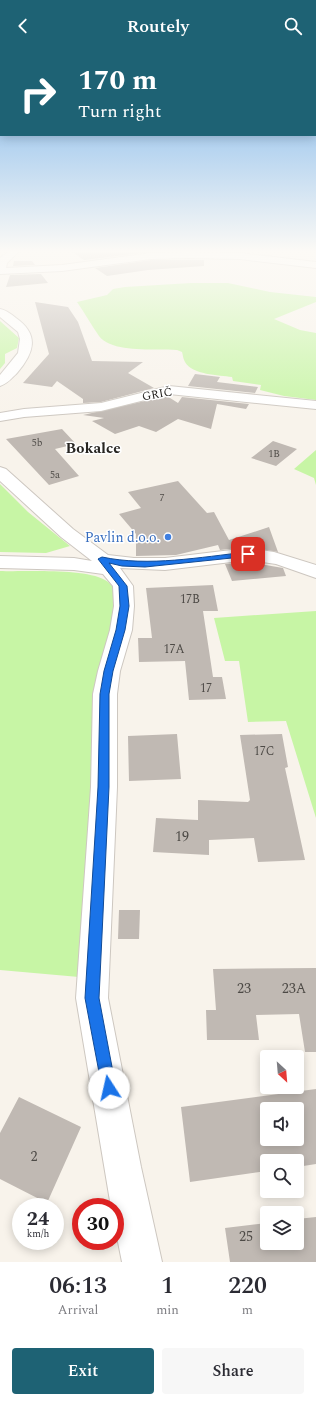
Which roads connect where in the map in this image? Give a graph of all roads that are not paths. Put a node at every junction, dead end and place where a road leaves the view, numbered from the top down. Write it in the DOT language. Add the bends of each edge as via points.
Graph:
graph roads {
  1 [pos="0,312"];
  2 [pos="0,382"];
  3 [pos="316,405"];
  4 [pos="0,417"];
  5 [pos="0,472"];
  6 [pos="0,562"];
  7 [pos="106,564"];
  8 [pos="316,572"];
  9 [pos="143,1256"];
  1 -- 2 [label="street" via="20,328 27,343 21,359"];
  3 -- 4 [label="street, GRIČ" via="169,390 100,407"];
  5 -- 7 [label="street" via="67,533"];
  6 -- 7 [label="street"];
  7 -- 8 [label="street" via="159,564 248,554 293,562"];
  7 -- 9 [label="street" via="123,586 124,606 121,630 105,694 104,787 92,998 122,1167"];
}
